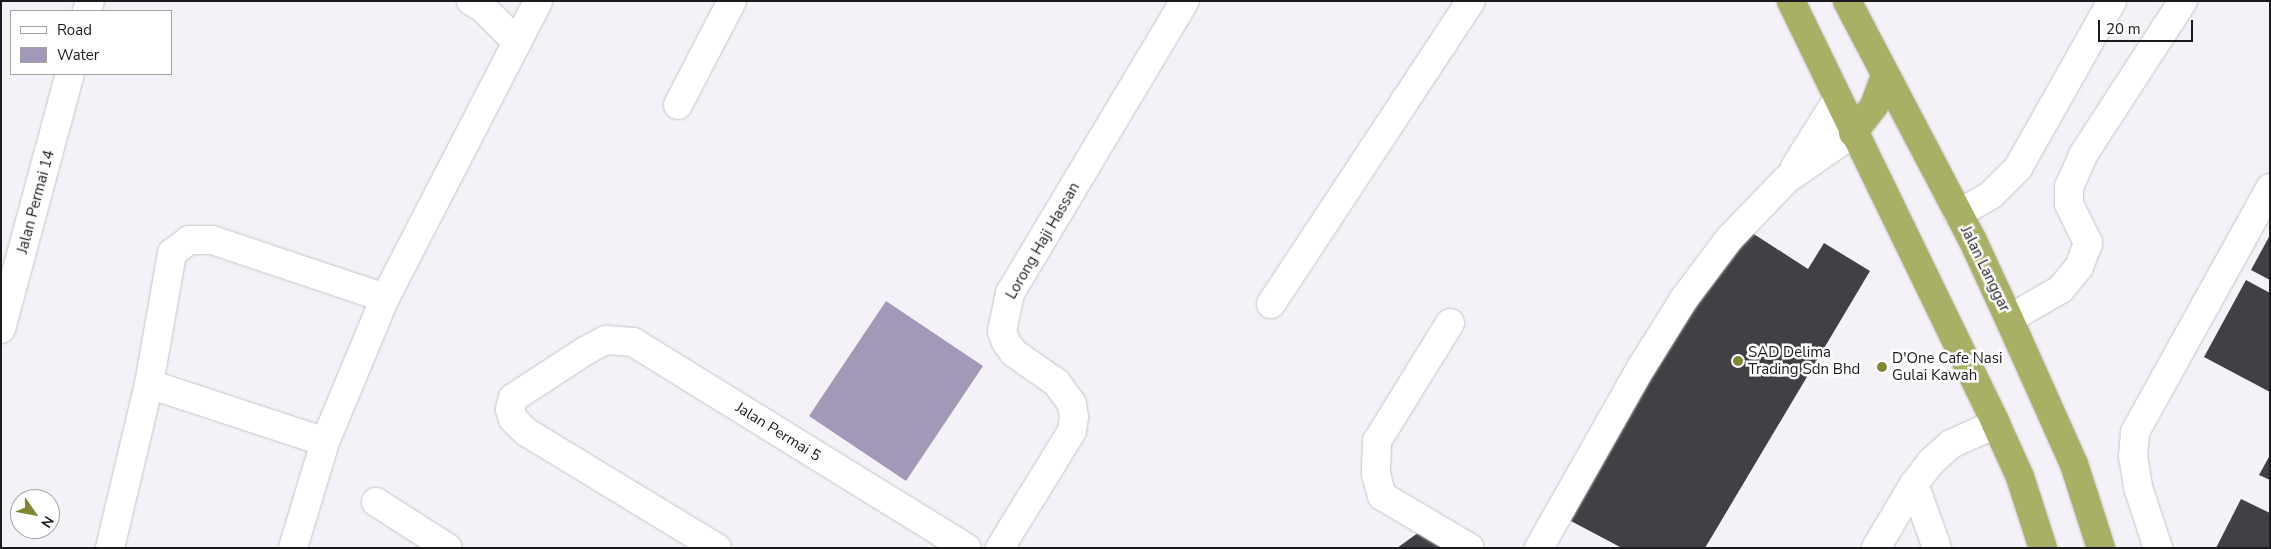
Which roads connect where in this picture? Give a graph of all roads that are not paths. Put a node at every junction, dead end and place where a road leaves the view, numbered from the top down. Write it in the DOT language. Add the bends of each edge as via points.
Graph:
graph roads {
  1 [pos="471,1"];
  2 [pos="538,1"];
  3 [pos="732,1"];
  4 [pos="1185,1"];
  5 [pos="1471,1"];
  6 [pos="1790,1"];
  7 [pos="1846,1"];
  8 [pos="2112,1"];
  9 [pos="2183,1"];
  10 [pos="517,42"];
  11 [pos="70,75"];
  12 [pos="1885,76"];
  13 [pos="1836,100"];
  14 [pos="678,105"];
  15 [pos="1854,133"];
  16 [pos="1787,179"];
  17 [pos="2270,188"];
  18 [pos="1958,214"];
  19 [pos="385,298"];
  20 [pos="1271,304"];
  21 [pos="2009,319"];
  22 [pos="1450,323"];
  23 [pos="1,330"];
  24 [pos="149,384"];
  25 [pos="1996,424"];
  26 [pos="325,442"];
  27 [pos="1914,484"];
  28 [pos="376,502"];
  29 [pos="928,538"];
  30 [pos="110,548"];
  31 [pos="293,548"];
  32 [pos="448,548"];
  33 [pos="717,548"];
  34 [pos="966,548"];
  35 [pos="1000,548"];
  36 [pos="1470,548"];
  37 [pos="1539,548"];
  38 [pos="1876,548"];
  39 [pos="1937,548"];
  40 [pos="2043,548"];
  41 [pos="2101,548"];
  42 [pos="2158,548"];
  1 -- 10 [label="street" via="484,9"];
  2 -- 10 [label="street"];
  3 -- 14 [label="street"];
  4 -- 35 [label="street, Lorong Haji Hassan" via="1010,293 1002,331 1006,342 1014,353 1065,392 1072,404 1072,431"];
  5 -- 20 [label="street"];
  6 -- 13 [label="highway"];
  7 -- 12 [label="highway, Jalan Langgar"];
  8 -- 18 [label="street" via="2018,168 1992,194"];
  9 -- 21 [label="street" via="2083,155 2069,186 2070,204 2088,243 2079,267 2061,289"];
  10 -- 19 [label="street"];
  11 -- 23 [label="street, Jalan Permai 14"];
  12 -- 15 [label="highway" via="1874,106"];
  12 -- 18 [label="highway, Jalan Langgar"];
  13 -- 15 [label="highway"];
  13 -- 16 [label="street"];
  15 -- 16 [label="street"];
  15 -- 25 [label="highway"];
  16 -- 37 [label="street" via="1729,239 1684,299"];
  17 -- 42 [label="street" via="2136,432 2133,456 2138,487"];
  18 -- 21 [label="highway, Jalan Langgar"];
  19 -- 24 [label="street" via="212,240 189,240 172,254"];
  19 -- 26 [label="street"];
  21 -- 41 [label="highway, Jalan Langgar" via="2074,464"];
  22 -- 36 [label="street" via="1378,442 1376,474 1382,496"];
  24 -- 26 [label="street"];
  24 -- 30 [label="street"];
  25 -- 27 [label="street" via="1951,444"];
  25 -- 40 [label="highway" via="2020,477"];
  26 -- 31 [label="street"];
  27 -- 38 [label="street"];
  27 -- 39 [label="street"];
  28 -- 32 [label="street"];
  29 -- 33 [label="street, Jalan Permai 5" via="633,342 606,340 512,398 513,419 526,432"];
  29 -- 34 [label="street, Jalan Permai 5"];
}
